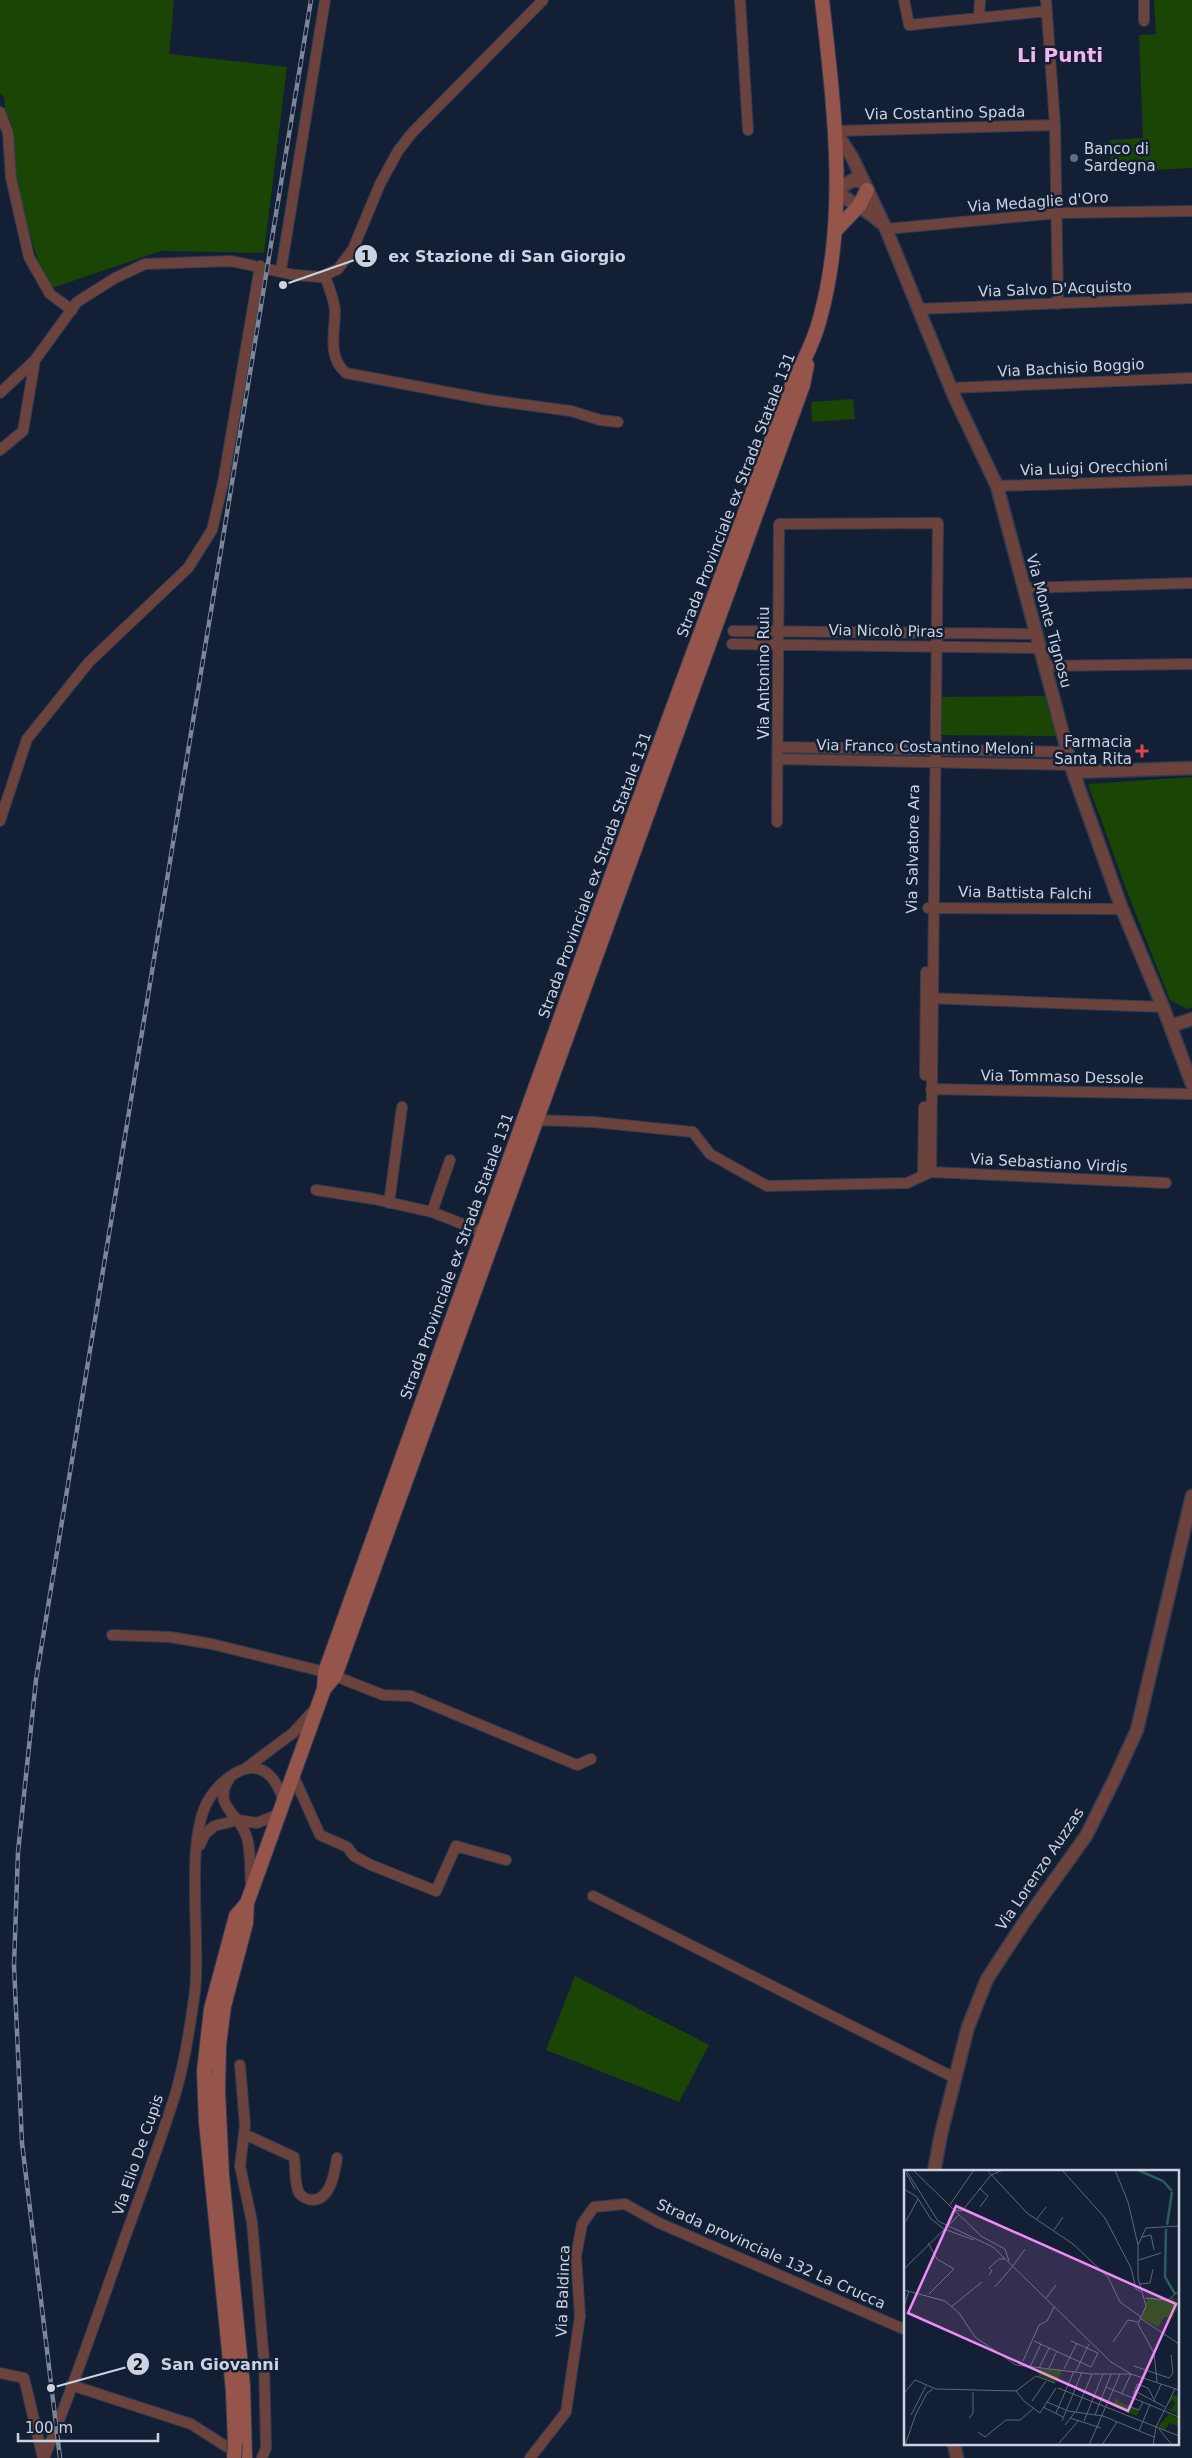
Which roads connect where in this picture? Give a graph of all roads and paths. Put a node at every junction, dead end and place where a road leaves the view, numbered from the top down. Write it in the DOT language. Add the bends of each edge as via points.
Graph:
graph roads {
  1 [pos="325,0"];
  2 [pos="543,0"];
  3 [pos="740,0"];
  4 [pos="822,0"];
  5 [pos="904,0"];
  6 [pos="980,0"];
  7 [pos="1144,0"];
  8 [pos="1046,5"];
  9 [pos="979,17"];
  10 [pos="1144,22"];
  11 [pos="0,112"];
  12 [pos="1055,125"];
  13 [pos="748,130"];
  14 [pos="835,131"];
  15 [pos="865,186"];
  16 [pos="836,190"];
  17 [pos="859,206"];
  18 [pos="1192,210"];
  19 [pos="1058,213"];
  20 [pos="886,229"];
  21 [pos="835,231"];
  22 [pos="260,266"];
  23 [pos="281,270"];
  24 [pos="325,275"];
  25 [pos="1192,298"];
  26 [pos="1058,304"];
  27 [pos="919,309"];
  28 [pos="72,310"];
  29 [pos="810,347"];
  30 [pos="35,360"];
  31 [pos="1192,378"];
  32 [pos="950,388"];
  33 [pos="0,393"];
  34 [pos="618,422"];
  35 [pos="0,450"];
  36 [pos="1192,480"];
  37 [pos="997,486"];
  38 [pos="779,524"];
  39 [pos="1192,584"];
  40 [pos="1024,588"];
  41 [pos="779,631"];
  42 [pos="733,632"];
  43 [pos="935,632"];
  44 [pos="1035,634"];
  45 [pos="732,644"];
  46 [pos="779,644"];
  47 [pos="934,646"];
  48 [pos="1039,648"];
  49 [pos="1192,664"];
  50 [pos="1044,666"];
  51 [pos="779,747"];
  52 [pos="933,749"];
  53 [pos="1068,752"];
  54 [pos="779,759"];
  55 [pos="932,762"];
  56 [pos="1072,768"];
  57 [pos="1192,768"];
  58 [pos="0,821"];
  59 [pos="777,822"];
  60 [pos="931,908"];
  61 [pos="1122,909"];
  62 [pos="929,998"];
  63 [pos="1164,1007"];
  64 [pos="1192,1018"];
  65 [pos="1171,1026"];
  66 [pos="1192,1084"];
  67 [pos="931,1089"];
  68 [pos="1192,1094"];
  69 [pos="402,1107"];
  70 [pos="536,1120"];
  71 [pos="450,1160"];
  72 [pos="927,1174"];
  73 [pos="1166,1183"];
  74 [pos="316,1190"];
  75 [pos="388,1203"];
  76 [pos="432,1212"];
  77 [pos="483,1232"];
  78 [pos="1192,1496"];
  79 [pos="112,1635"];
  80 [pos="330,1674"];
  81 [pos="318,1707"];
  82 [pos="591,1759"];
  83 [pos="246,1768"];
  84 [pos="293,1775"];
  85 [pos="230,1778"];
  86 [pos="284,1800"];
  87 [pos="279,1814"];
  88 [pos="238,1820"];
  89 [pos="197,1850"];
  90 [pos="506,1860"];
  91 [pos="249,1896"];
  92 [pos="593,1896"];
  93 [pos="240,2065"];
  94 [pos="955,2078"];
  95 [pos="244,2134"];
  96 [pos="337,2158"];
  97 [pos="934,2170"];
  98 [pos="625,2204"];
  99 [pos="904,2329"];
  100 [pos="0,2373"];
  101 [pos="71,2385"];
  102 [pos="242,2452"];
  103 [pos="44,2458"];
  104 [pos="234,2458"];
  105 [pos="262,2458"];
  106 [pos="530,2458"];
  1 -- 23 [label="street"];
  2 -- 24 [label="street" via="412,133 380,184 353,249 338,269"];
  3 -- 13 [label="street"];
  4 -- 14 [label="main road"];
  5 -- 9 [label="street" via="908,24"];
  6 -- 9 [label="street"];
  7 -- 10 [label="street"];
  8 -- 9 [label="street"];
  8 -- 12 [label="street"];
  11 -- 28 [label="street" via="8,133 11,178 29,257 50,294"];
  12 -- 14 [label="street, Via Costantino Spada"];
  12 -- 19 [label="street"];
  14 -- 15 [label="street, Via Monte Tignosu"];
  14 -- 16 [label="main road"];
  15 -- 16 [label="street" via="853,180"];
  15 -- 17 [label="main road"];
  15 -- 20 [label="street, Via Monte Tignosu"];
  16 -- 17 [label="street, Via Monte Tignosu" via="847,201"];
  16 -- 21 [label="main road"];
  17 -- 20 [label="street, Via Monte Tignosu"];
  17 -- 21 [label="main road"];
  18 -- 19 [label="street, Via Medaglie d'Oro"];
  19 -- 20 [label="street, Via Medaglie d'Oro"];
  19 -- 26 [label="street"];
  20 -- 27 [label="street, Via Monte Tignosu"];
  21 -- 29 [label="main road" via="819,322"];
  22 -- 23 [label="street"];
  22 -- 28 [label="street" via="231,261 145,264 107,283 77,302"];
  22 -- 58 [label="street" via="212,530 188,568 89,662 27,739"];
  23 -- 24 [label="street" via="295,275"];
  24 -- 34 [label="street" via="335,308 334,355 338,366 346,373"];
  25 -- 26 [label="street, Via Salvo D'Acquisto"];
  26 -- 27 [label="street, Via Salvo D'Acquisto"];
  27 -- 32 [label="street, Via Monte Tignosu"];
  28 -- 30 [label="street"];
  29 -- 70 [label="main road, Strada Provinciale ex Strada Statale 131" via="803,385"];
  29 -- 77 [label="main road, Strada Provinciale ex Strada Statale 131" via="786,400"];
  30 -- 33 [label="street"];
  30 -- 35 [label="street" via="23,431"];
  31 -- 32 [label="street, Via Bachisio Boggio"];
  32 -- 37 [label="street, Via Monte Tignosu"];
  36 -- 37 [label="street, Via Luigi Orecchioni"];
  37 -- 40 [label="street, Via Monte Tignosu"];
  38 -- 41 [label="street, Via Antonino Ruiu"];
  38 -- 43 [label="street, Via Salvatore Ara" via="935,523"];
  39 -- 40 [label="street"];
  40 -- 44 [label="street, Via Monte Tignosu"];
  41 -- 42 [label="street, Via Nicolò Piras"];
  41 -- 43 [label="street, Via Nicolò Piras"];
  41 -- 46 [label="street, Via Antonino Ruiu"];
  43 -- 44 [label="street, Via Nicolò Piras"];
  43 -- 47 [label="street, Via Salvatore Ara"];
  44 -- 48 [label="street, Via Monte Tignosu"];
  45 -- 46 [label="street, Via Nicolò Piras"];
  46 -- 47 [label="street, Via Nicolò Piras"];
  46 -- 51 [label="street, Via Antonino Ruiu"];
  47 -- 48 [label="street, Via Nicolò Piras"];
  47 -- 52 [label="street, Via Salvatore Ara"];
  48 -- 50 [label="street, Via Monte Tignosu"];
  49 -- 50 [label="street"];
  50 -- 53 [label="street, Via Monte Tignosu"];
  51 -- 52 [label="street, Via Franco Costantino Meloni"];
  51 -- 54 [label="street, Via Antonino Ruiu"];
  52 -- 53 [label="street, Via Franco Costantino Meloni"];
  52 -- 55 [label="street, Via Salvatore Ara"];
  53 -- 56 [label="street, Via Monte Tignosu"];
  54 -- 55 [label="street, Via Franco Costantino Meloni"];
  54 -- 59 [label="street, Via Antonino Ruiu"];
  55 -- 56 [label="street, Via Franco Costantino Meloni"];
  55 -- 60 [label="street, Via Salvatore Ara"];
  56 -- 57 [label="street"];
  56 -- 61 [label="street, Via Monte Tignosu"];
  60 -- 61 [label="street, Via Battista Falchi"];
  60 -- 62 [label="street, Via Salvatore Ara"];
  61 -- 63 [label="street, Via Monte Tignosu"];
  62 -- 63 [label="street"];
  62 -- 67 [label="street, Via Salvatore Ara"];
  62 -- 72 [label="street, Via Salvatore Ara"];
  63 -- 65 [label="street, Via Monte Tignosu"];
  64 -- 65 [label="street"];
  65 -- 66 [label="street"];
  67 -- 68 [label="street, Via Tommaso Dessole"];
  67 -- 72 [label="street, Via Salvatore Ara"];
  69 -- 75 [label="street"];
  70 -- 72 [label="street, Via Sebastiano Virdis" via="693,1132 710,1154 767,1186 907,1182"];
  70 -- 80 [label="main road, Strada Provinciale ex Strada Statale 131"];
  71 -- 76 [label="street"];
  72 -- 73 [label="street, Via Sebastiano Virdis"];
  74 -- 75 [label="street"];
  75 -- 76 [label="street"];
  76 -- 77 [label="street"];
  77 -- 80 [label="main road, Strada Provinciale ex Strada Statale 131"];
  78 -- 94 [label="street, Via Lorenzo Auzzas" via="1136,1730 1086,1836 1024,1921 987,1979 968,2027"];
  79 -- 80 [label="street" via="170,1637 212,1644"];
  80 -- 81 [label="main road, Strada Provinciale ex Strada Statale 131"];
  80 -- 82 [label="street" via="383,1695 411,1696 576,1765"];
  81 -- 83 [label="street, Via Elio De Cupis" via="293,1733"];
  81 -- 84 [label="main road, Strada Provinciale ex Strada Statale 131"];
  83 -- 85 [label="street, Via Elio De Cupis"];
  83 -- 86 [label="street" via="257,1768 267,1773"];
  84 -- 86 [label="main road, Strada Provinciale ex Strada Statale 131"];
  84 -- 90 [label="street" via="320,1835 348,1847 354,1856 371,1865 436,1892 456,1846"];
  85 -- 88 [label="street" via="224,1789 224,1801"];
  85 -- 89 [label="street, Via Elio De Cupis" via="218,1787 200,1818"];
  86 -- 87 [label="main road, Strada Provinciale ex Strada Statale 131"];
  87 -- 88 [label="street" via="257,1823"];
  87 -- 91 [label="main road, Strada Provinciale ex Strada Statale 131"];
  88 -- 89 [label="street" via="214,1826 205,1834"];
  88 -- 91 [label="street" via="248,1839"];
  89 -- 101 [label="street, Via Elio De Cupis" via="195,1989 176,2091"];
  91 -- 102 [label="main road, Strada Provinciale ex Strada Statale 131" via="236,1916 211,2009 204,2071 206,2122"];
  92 -- 94 [label="street"];
  93 -- 95 [label="street"];
  94 -- 97 [label="street, Via Lorenzo Auzzas"];
  95 -- 96 [label="street" via="294,2157 297,2188 300,2195 308,2199 323,2197 334,2178"];
  95 -- 105 [label="street" via="240,2166 252,2222 264,2361 266,2448"];
  98 -- 99 [label="street, Strada provinciale 132 La Crucca" via="659,2223"];
  98 -- 106 [label="street, Via Baldinca" via="594,2207 582,2224 576,2256 580,2316 566,2412"];
  100 -- 103 [label="street" via="24,2378"];
  101 -- 102 [label="street" via="191,2424"];
  101 -- 103 [label="street, Via Elio De Cupis"];
  102 -- 104 [label="main road, Strada Provinciale ex Strada Statale 131, bridge"];
}
